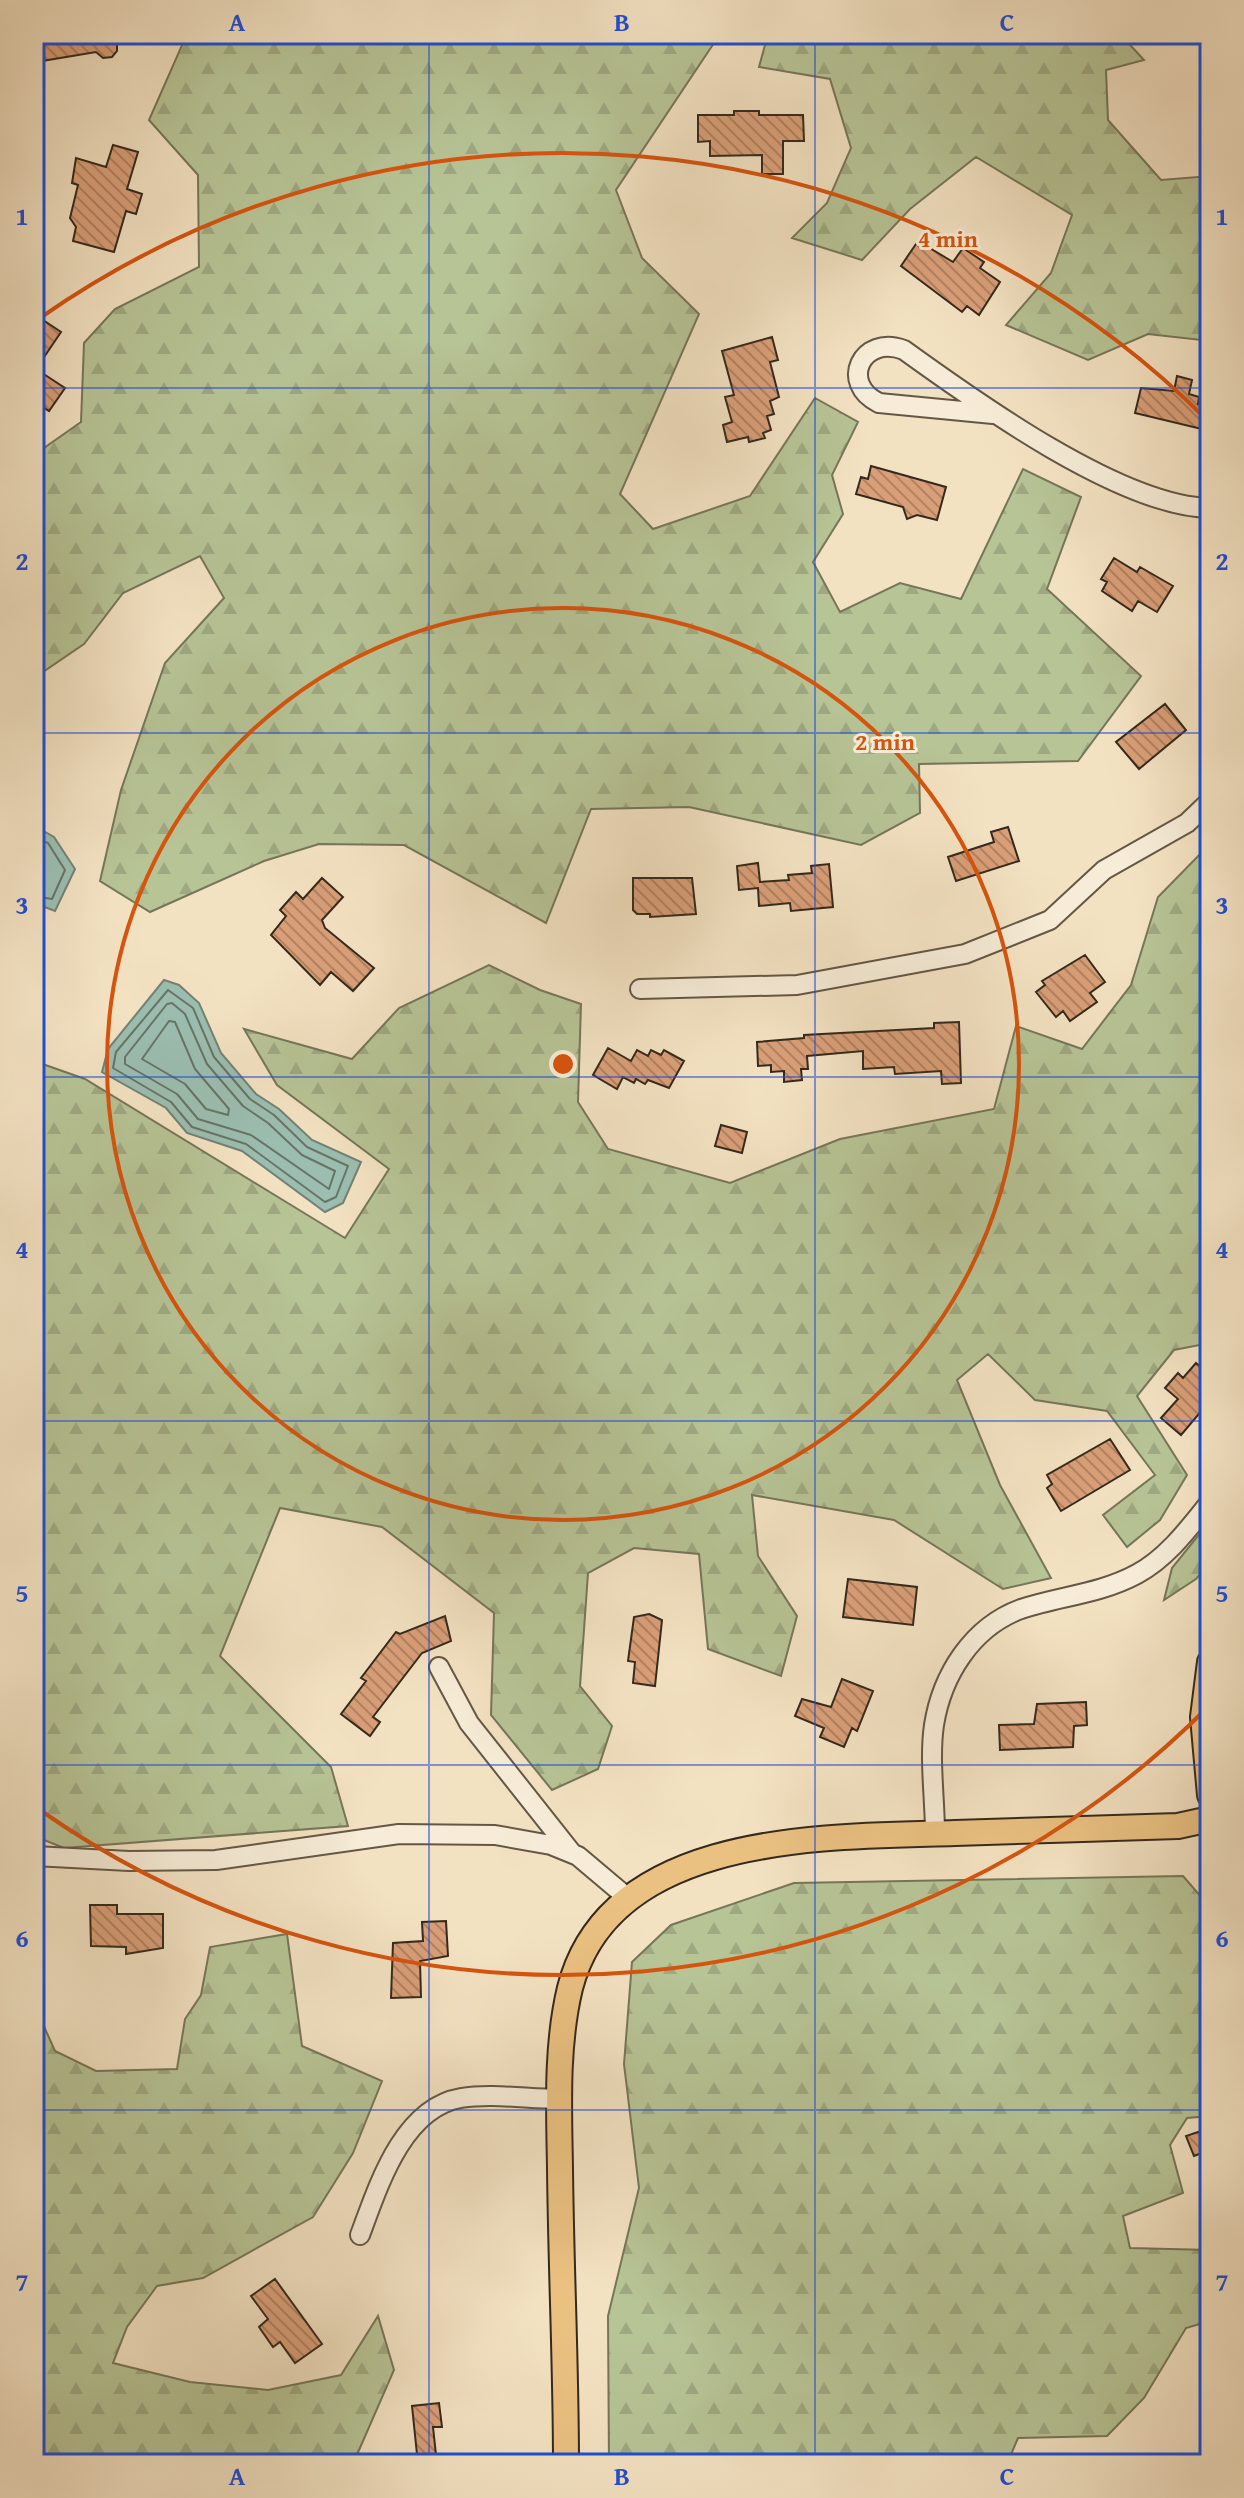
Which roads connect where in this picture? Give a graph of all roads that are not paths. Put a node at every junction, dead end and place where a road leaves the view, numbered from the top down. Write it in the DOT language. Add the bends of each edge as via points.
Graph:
graph roads {
  1 [pos="993,414"];
  2 [pos="1210,508"];
  3 [pos="1210,801"];
  4 [pos="640,989"];
  5 [pos="1210,1502"];
  6 [pos="1210,1662"];
  7 [pos="439,1667"];
  8 [pos="1210,1795"];
  9 [pos="1210,1819"];
  10 [pos="935,1834"];
  11 [pos="572,1853"];
  12 [pos="34,1856"];
  13 [pos="629,1899"];
  14 [pos="559,2099"];
  15 [pos="360,2235"];
  16 [pos="566,2464"];
  1 -- 1 [label="street" via="904,350 878,347 861,363 860,386 879,403"];
  1 -- 2 [label="street" via="1146,495"];
  3 -- 4 [label="street" via="1187,823 1104,870 1050,920 965,954 797,985"];
  5 -- 10 [label="street" via="1160,1560 1137,1574 1106,1589 1019,1610 974,1639 954,1666 934,1728"];
  6 -- 8 [label="main road" via="1203,1717"];
  7 -- 11 [label="street" via="469,1723"];
  9 -- 10 [label="main road" via="1178,1826"];
  10 -- 13 [label="main road" via="824,1839 738,1850 692,1864"];
  11 -- 12 [label="street" via="495,1835 427,1833 216,1860"];
  11 -- 13 [label="street"];
  13 -- 14 [label="main road" via="596,1933 571,1986"];
  14 -- 15 [label="street" via="471,2097 432,2109 404,2140"];
  14 -- 16 [label="main road"];
}
